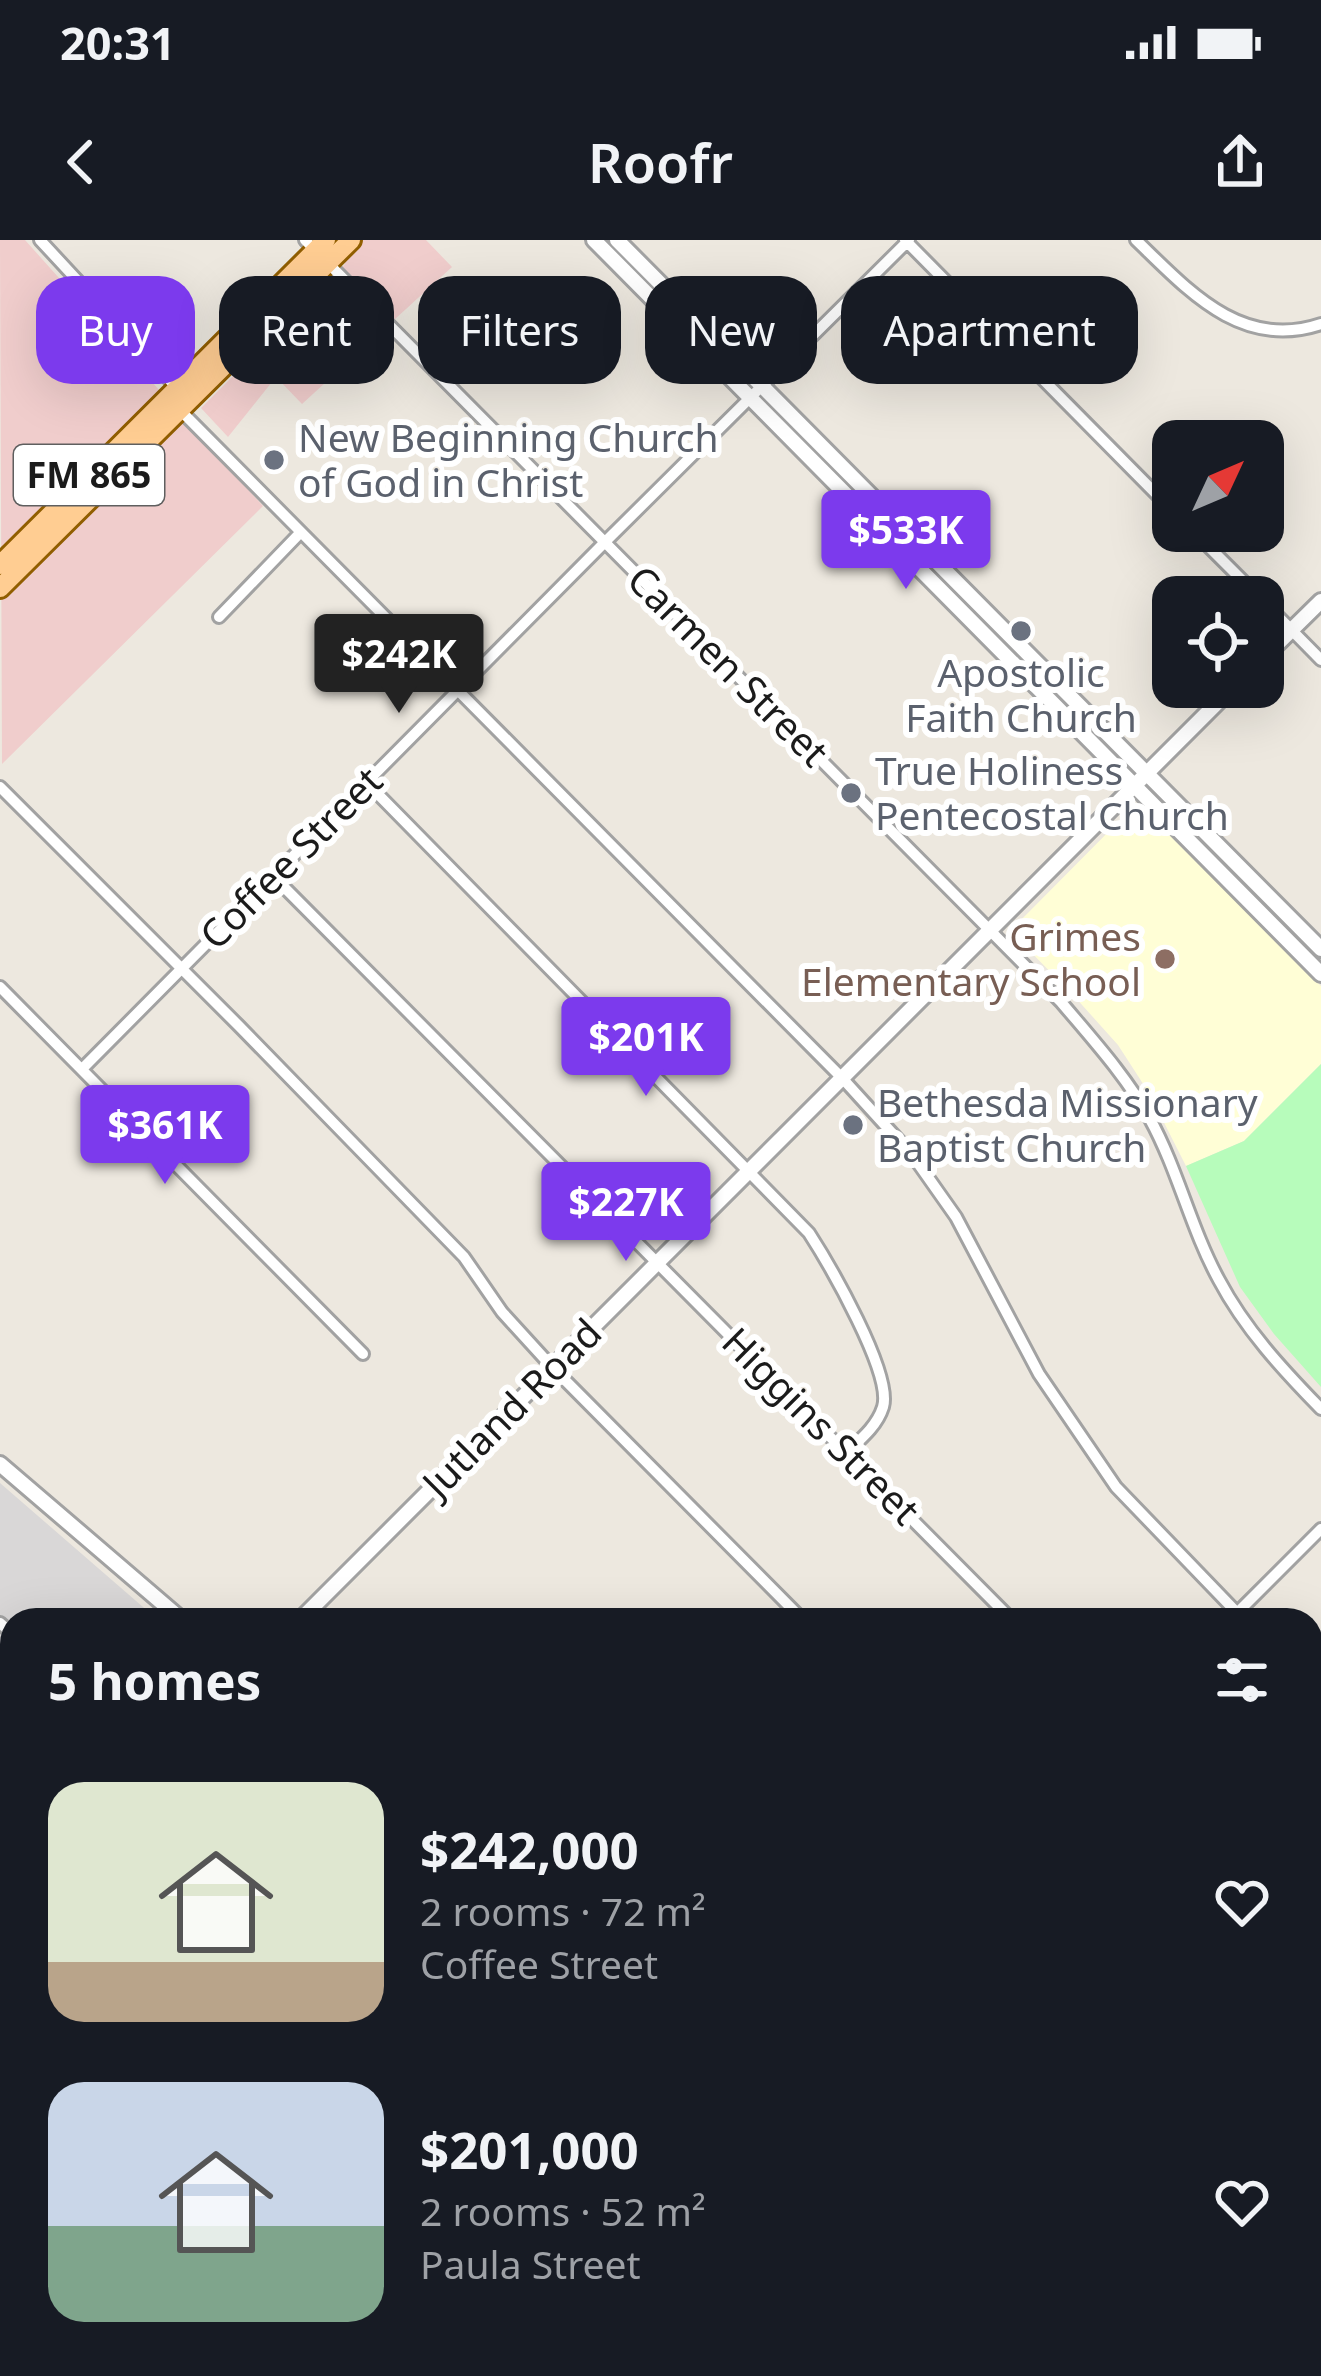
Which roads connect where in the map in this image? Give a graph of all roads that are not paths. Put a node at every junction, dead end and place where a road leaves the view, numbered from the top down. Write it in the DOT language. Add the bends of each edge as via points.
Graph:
graph roads {
  1 [pos="40,240"];
  2 [pos="351,240"];
  3 [pos="594,240"];
  4 [pos="617,240"];
  5 [pos="1136,240"];
  6 [pos="907,241"];
  7 [pos="318,248"];
  8 [pos="653,276"];
  9 [pos="1321,324"];
  10 [pos="817,330"];
  11 [pos="762,384"];
  12 [pos="177,388"];
  13 [pos="750,397"];
  14 [pos="180,410"];
  15 [pos="1152,490"];
  16 [pos="72,504"];
  17 [pos="300,533"];
  18 [pos="909,533"];
  19 [pos="604,542"];
  20 [pos="895,546"];
  21 [pos="1214,552"];
  22 [pos="0,566"];
  23 [pos="1238,576"];
  24 [pos="0,588"];
  25 [pos="1321,601"];
  26 [pos="219,617"];
  27 [pos="1284,622"];
  28 [pos="1292,630"];
  29 [pos="1284,638"];
  30 [pos="1034,658"];
  31 [pos="1321,660"];
  32 [pos="1020,671"];
  33 [pos="458,691"];
  34 [pos="1211,708"];
  35 [pos="1146,771"];
  36 [pos="365,782"];
  37 [pos="1133,785"];
  38 [pos="0,787"];
  39 [pos="273,876"];
  40 [pos="1267,894"];
  41 [pos="1255,906"];
  42 [pos="989,930"];
  43 [pos="1321,949"];
  44 [pos="181,969"];
  45 [pos="1321,974"];
  46 [pos="0,987"];
  47 [pos="82,1069"];
  48 [pos="843,1079"];
  49 [pos="750,1170"];
  50 [pos="658,1264"];
  51 [pos="363,1354"];
  52 [pos="553,1368"];
  53 [pos="1321,1409"];
  54 [pos="847,1452"];
  55 [pos="0,1464"];
  56 [pos="1321,1529"];
  57 [pos="168,1608"];
  58 [pos="312,1608"];
  59 [pos="791,1608"];
  60 [pos="1000,1608"];
  61 [pos="1228,1608"];
  62 [pos="1246,1608"];
  1 -- 12 [label="street"];
  2 -- 7 [label="main road, FM 865"];
  3 -- 13 [label="street"];
  4 -- 8 [label="street"];
  5 -- 9 [label="street" via="1200,302 1247,326 1301,331"];
  6 -- 10 [label="street, Coffee Street"];
  6 -- 15 [label="street"];
  7 -- 12 [label="main road, FM 865"];
  7 -- 14 [label="main road, FM 865"];
  7 -- 19 [label="street, Carmen Street"];
  11 -- 13 [label="street, Coffee Street"];
  11 -- 18 [label="street"];
  12 -- 14 [label="street"];
  12 -- 16 [label="main road, FM 865"];
  13 -- 19 [label="street, Coffee Street"];
  13 -- 20 [label="street"];
  14 -- 16 [label="main road, FM 865"];
  14 -- 17 [label="street"];
  16 -- 22 [label="main road, FM 865"];
  16 -- 24 [label="main road, FM 865"];
  17 -- 26 [label="street"];
  17 -- 33 [label="street"];
  18 -- 20 [label="street"];
  18 -- 30 [label="street"];
  19 -- 33 [label="street, Coffee Street"];
  19 -- 42 [label="street, Carmen Street"];
  20 -- 32 [label="street"];
  21 -- 23 [label="street"];
  25 -- 28 [label="street"];
  27 -- 28 [label="street"];
  28 -- 29 [label="street"];
  28 -- 31 [label="street"];
  30 -- 32 [label="street"];
  30 -- 35 [label="street"];
  32 -- 37 [label="street"];
  33 -- 36 [label="street, Coffee Street"];
  33 -- 48 [label="street"];
  34 -- 35 [label="street, Jutland Road"];
  35 -- 37 [label="street, Jutland Road"];
  35 -- 40 [label="street"];
  36 -- 39 [label="street, Coffee Street"];
  36 -- 49 [label="street"];
  37 -- 41 [label="street"];
  37 -- 42 [label="street, Jutland Road"];
  38 -- 44 [label="street"];
  39 -- 44 [label="street, Coffee Street"];
  39 -- 50 [label="street, Higgins Street"];
  40 -- 41 [label="street"];
  40 -- 43 [label="street"];
  41 -- 45 [label="street"];
  42 -- 48 [label="street, Jutland Road"];
  42 -- 53 [label="street, Carmen Street" via="1114,1063 1166,1150 1218,1279 1264,1349"];
  44 -- 47 [label="street, Coffee Street"];
  44 -- 52 [label="street" via="464,1257"];
  46 -- 47 [label="street"];
  47 -- 51 [label="street"];
  48 -- 49 [label="street, Jutland Road"];
  48 -- 61 [label="street" via="956,1217 1039,1374 1116,1487"];
  49 -- 50 [label="street, Jutland Road"];
  49 -- 54 [label="street" via="838,1277 881,1378 885,1404"];
  50 -- 52 [label="street, Jutland Road"];
  50 -- 54 [label="street, Higgins Street"];
  52 -- 58 [label="street, Jutland Road"];
  52 -- 59 [label="street"];
  54 -- 60 [label="street, Higgins Street"];
  55 -- 57 [label="street"];
  56 -- 62 [label="street"];
}
